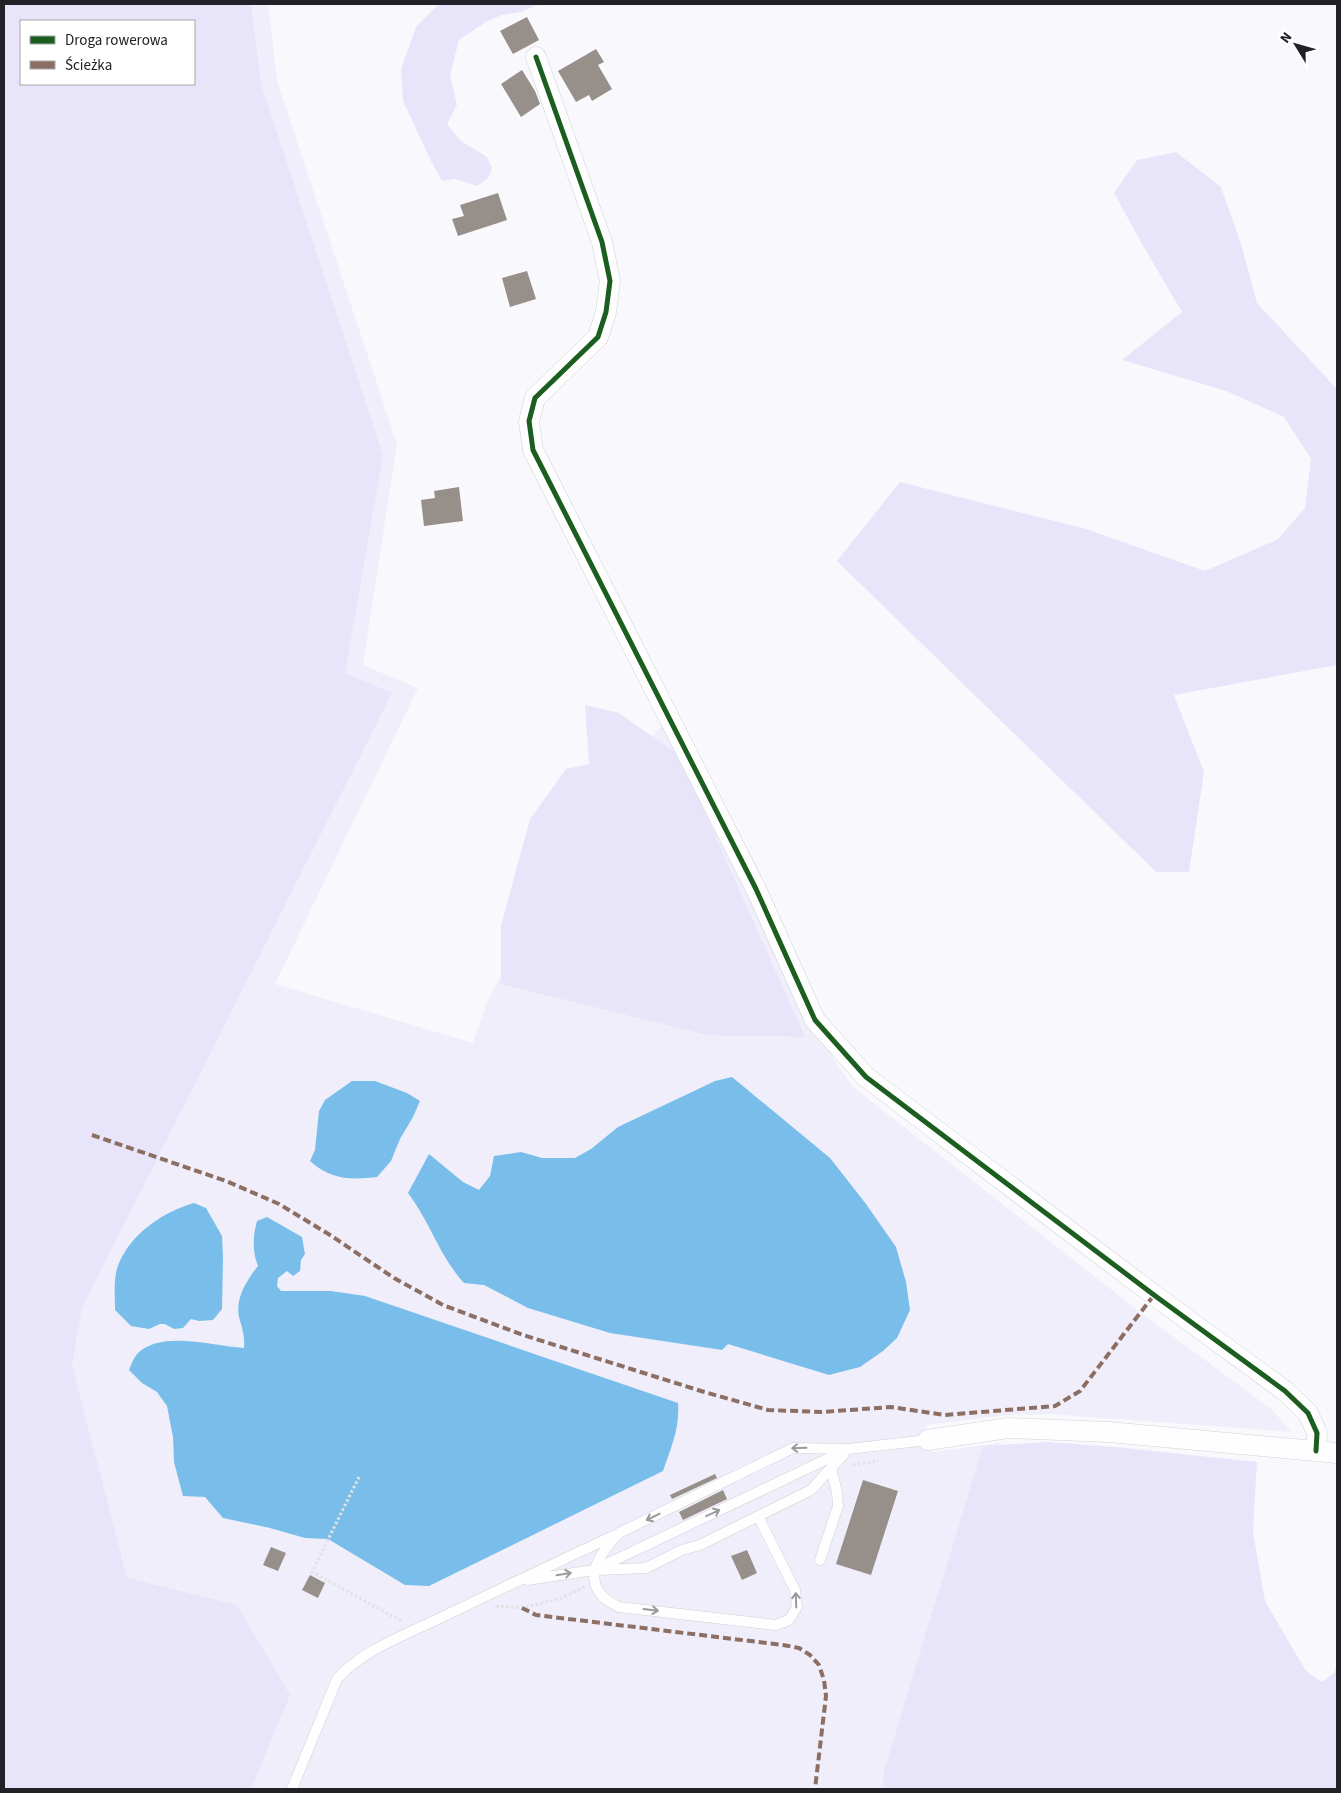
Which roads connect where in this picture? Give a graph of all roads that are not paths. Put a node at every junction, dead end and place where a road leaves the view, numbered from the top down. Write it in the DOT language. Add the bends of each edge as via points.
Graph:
graph roads {
  1 [pos="536,57"];
  2 [pos="928,1440"];
  3 [pos="848,1449"];
  4 [pos="1316,1451"];
  5 [pos="1337,1453"];
  6 [pos="831,1468"];
  7 [pos="758,1516"];
  8 [pos="619,1533"];
  9 [pos="576,1553"];
  10 [pos="600,1557"];
  11 [pos="615,1560"];
  12 [pos="820,1560"];
  13 [pos="646,1568"];
  14 [pos="594,1570"];
  15 [pos="516,1582"];
  16 [pos="292,1789"];
  1 -- 4 [label="street" via="602,242 610,281 606,312 598,337 535,398 530,421 533,450 756,888 815,1020 866,1077 1285,1391 1308,1413 1317,1433"];
  2 -- 3 [label="lane"];
  2 -- 4 [label="street" via="1008,1428 1109,1432"];
  3 -- 6 [label="lane"];
  3 -- 8 [label="lane, one-way" via="792,1448"];
  11 -- 3 [label="lane, one-way"];
  4 -- 5 [label="street"];
  6 -- 7 [label="lane" via="811,1490"];
  6 -- 12 [label="lane" via="838,1506"];
  7 -- 13 [label="lane"];
  14 -- 7 [label="lane, one-way" via="598,1591 619,1607 776,1625 789,1620 797,1607 795,1590"];
  8 -- 9 [label="lane"];
  8 -- 10 [label="lane"];
  9 -- 10 [label="lane"];
  9 -- 15 [label="lane"];
  10 -- 11 [label="lane"];
  10 -- 14 [label="lane"];
  11 -- 13 [label="lane"];
  11 -- 14 [label="lane"];
  13 -- 14 [label="lane"];
  15 -- 14 [label="lane, one-way"];
  15 -- 16 [label="lane" via="361,1657 347,1667 337,1679"];
}
